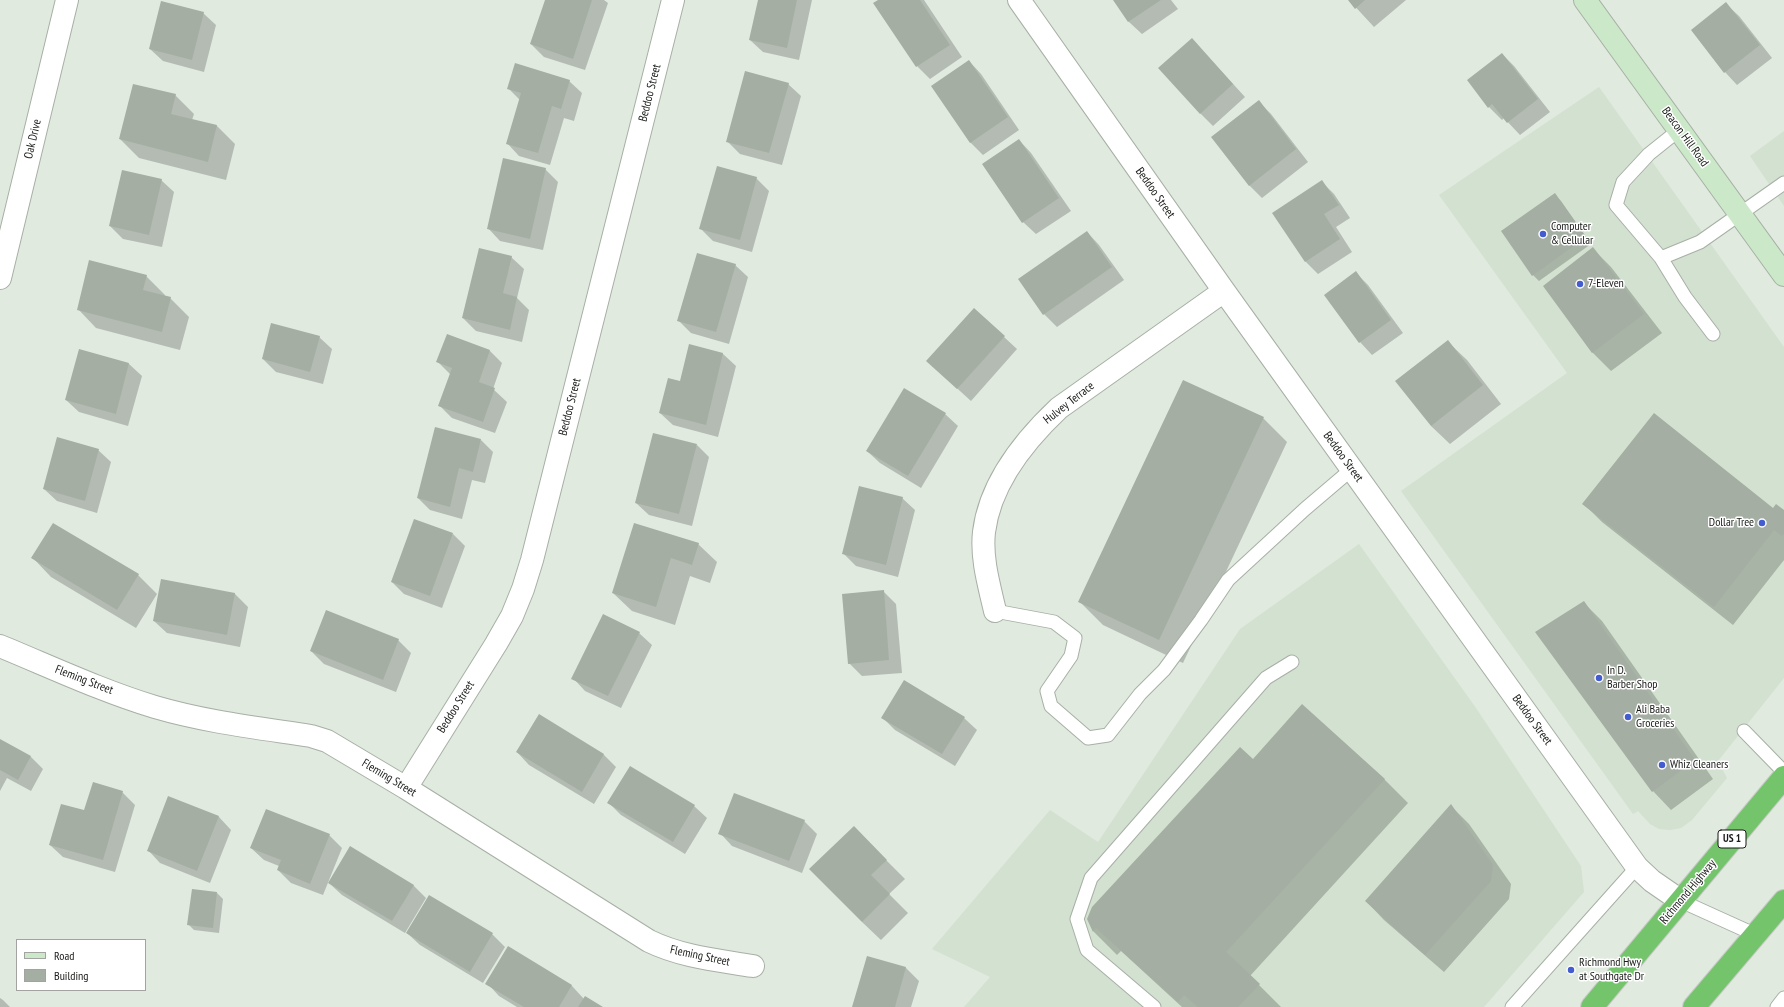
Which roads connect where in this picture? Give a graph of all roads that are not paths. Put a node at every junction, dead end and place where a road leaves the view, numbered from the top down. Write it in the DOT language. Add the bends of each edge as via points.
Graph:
graph roads {
  1 [pos="67,0"];
  2 [pos="673,0"];
  3 [pos="1019,0"];
  4 [pos="1585,0"];
  5 [pos="1679,130"];
  6 [pos="1784,183"];
  7 [pos="1740,215"];
  8 [pos="1661,258"];
  9 [pos="1784,275"];
  10 [pos="0,278"];
  11 [pos="1224,291"];
  12 [pos="1713,334"];
  13 [pos="1352,469"];
  14 [pos="995,611"];
  15 [pos="0,646"];
  16 [pos="1292,662"];
  17 [pos="1744,731"];
  18 [pos="1784,772"];
  19 [pos="1784,777"];
  20 [pos="406,788"];
  21 [pos="1637,867"];
  22 [pos="1681,901"];
  23 [pos="1784,901"];
  24 [pos="1756,935"];
  25 [pos="753,966"];
  26 [pos="1784,998"];
  27 [pos="1154,1007"];
  28 [pos="1512,1007"];
  29 [pos="1592,1007"];
  30 [pos="1694,1007"];
  31 [pos="1777,1007"];
  1 -- 10 [label="street, Oak Drive"];
  2 -- 20 [label="street, Beddoo Street" via="523,589 512,616 496,644"];
  3 -- 11 [label="street, Beddoo Street"];
  4 -- 5 [label="main road, Beacon Hill Road"];
  5 -- 7 [label="main road, Beacon Hill Road"];
  5 -- 8 [label="lane" via="1649,154 1623,182 1616,205"];
  6 -- 7 [label="lane"];
  7 -- 8 [label="lane" via="1700,242"];
  7 -- 9 [label="main road, Beacon Hill Road"];
  8 -- 12 [label="lane"];
  11 -- 13 [label="street, Beddoo Street"];
  11 -- 14 [label="street, Hulvey Terrace" via="1059,408 1037,429 1015,456 990,504 984,533 985,568"];
  13 -- 14 [label="lane" via="1228,580 1164,670 1140,694 1108,735 1088,738 1051,706 1047,691 1071,656 1075,638 1054,622"];
  13 -- 21 [label="street, Beddoo Street"];
  15 -- 20 [label="street, Fleming Street" via="155,707 201,719 310,736 327,741"];
  16 -- 27 [label="lane" via="1266,678 1091,878 1077,919 1087,950"];
  17 -- 18 [label="lane"];
  19 -- 22 [label="highway, Richmond Highway / US 1"];
  20 -- 25 [label="street, Fleming Street" via="649,941 685,955"];
  21 -- 22 [label="street, Beddoo Street"];
  21 -- 28 [label="lane"];
  22 -- 24 [label="lane"];
  22 -- 29 [label="highway, Richmond Highway / US 1"];
  23 -- 24 [label="highway"];
  24 -- 30 [label="highway"];
  26 -- 31 [label="lane"];
}
